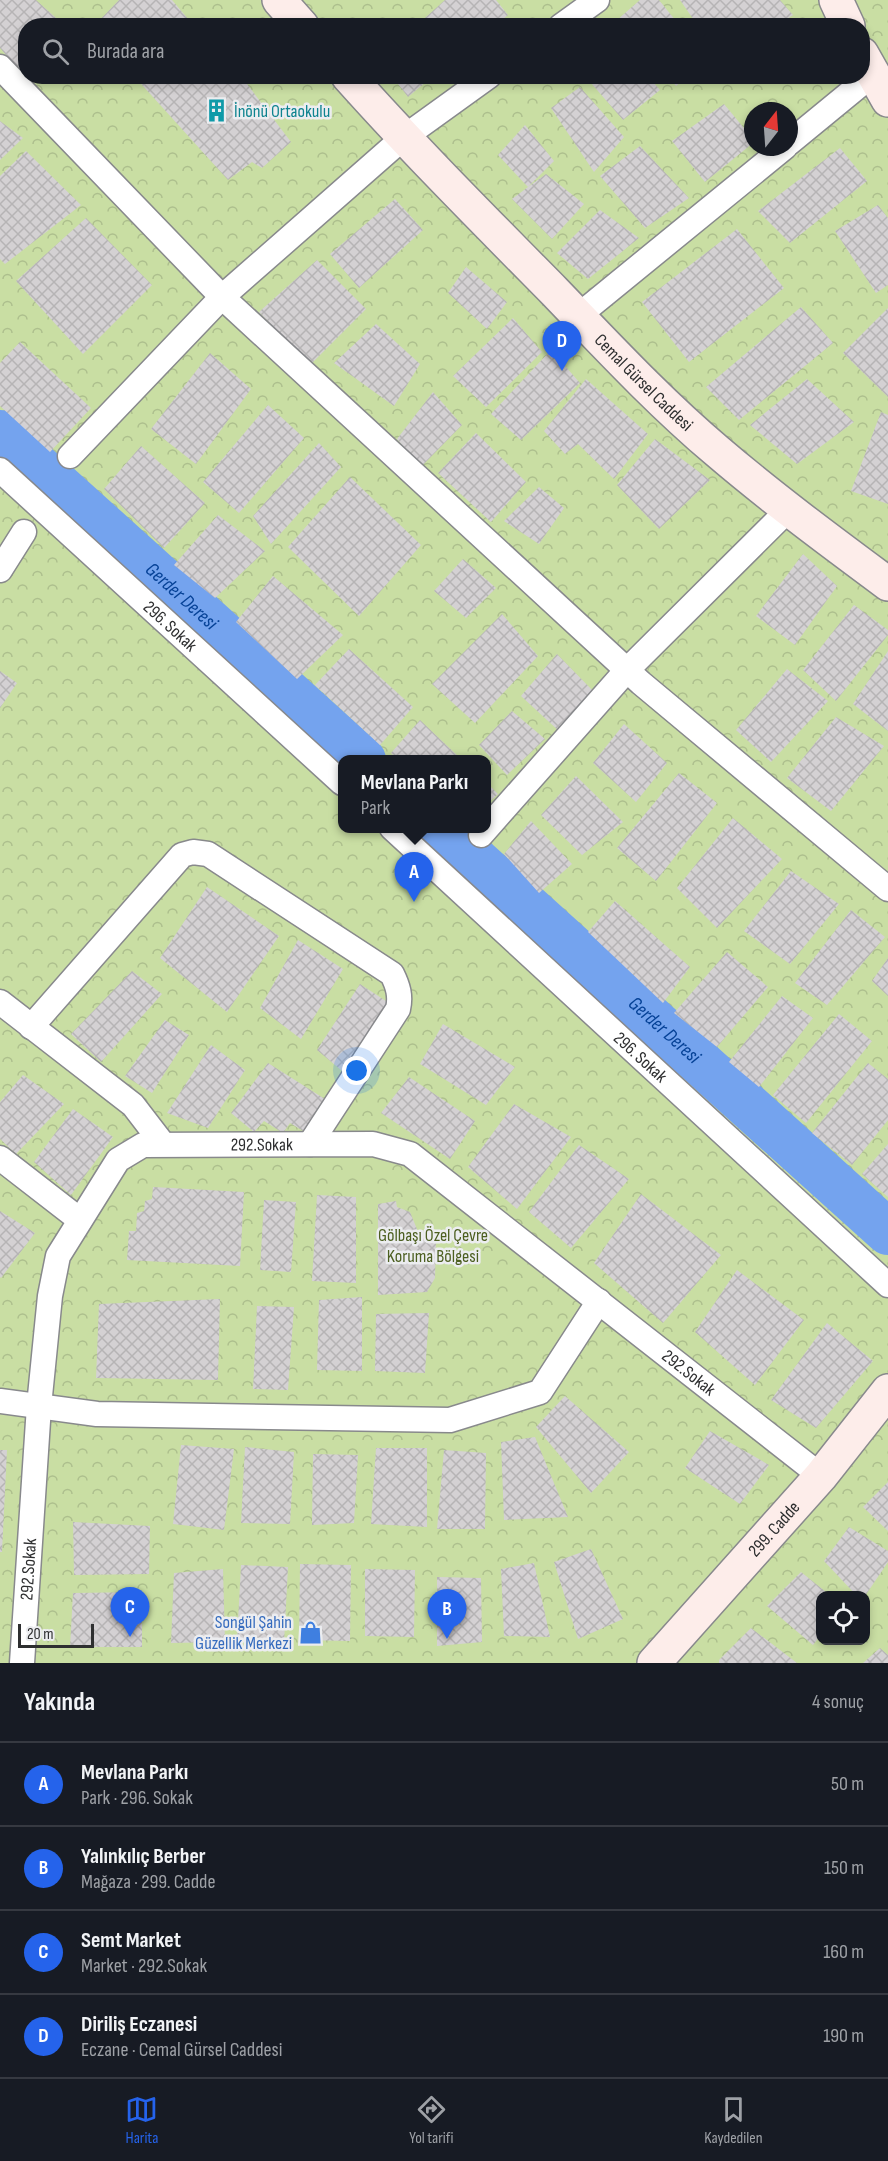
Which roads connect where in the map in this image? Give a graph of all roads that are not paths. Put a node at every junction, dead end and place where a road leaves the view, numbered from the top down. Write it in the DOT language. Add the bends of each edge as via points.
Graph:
graph roads {
  1 [pos="279,0"];
  2 [pos="597,0"];
  3 [pos="836,0"];
  4 [pos="295,18"];
  5 [pos="572,18"];
  6 [pos="844,18"];
  7 [pos="0,67"];
  8 [pos="355,84"];
  9 [pos="478,84"];
  10 [pos="864,84"];
  11 [pos="798,136"];
  12 [pos="403,138"];
  13 [pos="773,156"];
  14 [pos="222,297"];
  15 [pos="578,316"];
  16 [pos="70,456"];
  17 [pos="0,470"];
  18 [pos="788,510"];
  19 [pos="24,532"];
  20 [pos="0,570"];
  21 [pos="888,584"];
  22 [pos="627,670"];
  23 [pos="338,779"];
  24 [pos="491,824"];
  25 [pos="397,833"];
  26 [pos="888,890"];
  27 [pos="0,1002"];
  28 [pos="32,1027"];
  29 [pos="163,1144"];
  30 [pos="310,1144"];
  31 [pos="0,1158"];
  32 [pos="80,1220"];
  33 [pos="888,1285"];
  34 [pos="599,1301"];
  35 [pos="888,1390"];
  36 [pos="0,1401"];
  37 [pos="39,1406"];
  38 [pos="821,1476"];
  39 [pos="22,1663"];
  40 [pos="654,1663"];
  1 -- 4 [label="street"];
  2 -- 5 [label="street"];
  3 -- 6 [label="street"];
  7 -- 14 [label="street"];
  8 -- 12 [label="street, Cemal Gürsel Caddesi"];
  9 -- 12 [label="street"];
  10 -- 11 [label="street"];
  12 -- 14 [label="street"];
  12 -- 15 [label="street, Cemal Gürsel Caddesi"];
  13 -- 15 [label="street"];
  14 -- 16 [label="street"];
  14 -- 22 [label="street"];
  15 -- 18 [label="street, Cemal Gürsel Caddesi" via="715,449"];
  17 -- 23 [label="street, 296. Sokak"];
  18 -- 21 [label="street, Cemal Gürsel Caddesi"];
  18 -- 22 [label="street"];
  19 -- 20 [label="street"];
  22 -- 24 [label="street"];
  22 -- 26 [label="street"];
  25 -- 33 [label="street, 296. Sokak"];
  27 -- 28 [label="street"];
  28 -- 29 [label="street" via="133,1105"];
  28 -- 30 [label="street" via="182,855 208,854 392,974 398,985 398,1009"];
  29 -- 30 [label="street, 292.Sokak"];
  29 -- 32 [label="street, 292.Sokak" via="142,1145 118,1160"];
  30 -- 34 [label="street, 292.Sokak" via="373,1144 410,1154"];
  31 -- 32 [label="street"];
  32 -- 37 [label="street, 292.Sokak" via="58,1256"];
  34 -- 37 [label="street" via="540,1392 450,1420 97,1414"];
  34 -- 38 [label="street, 292.Sokak"];
  35 -- 38 [label="street, 299. Cadde"];
  36 -- 37 [label="street"];
  37 -- 39 [label="street, 292.Sokak"];
  38 -- 40 [label="street, 299. Cadde"];
}
